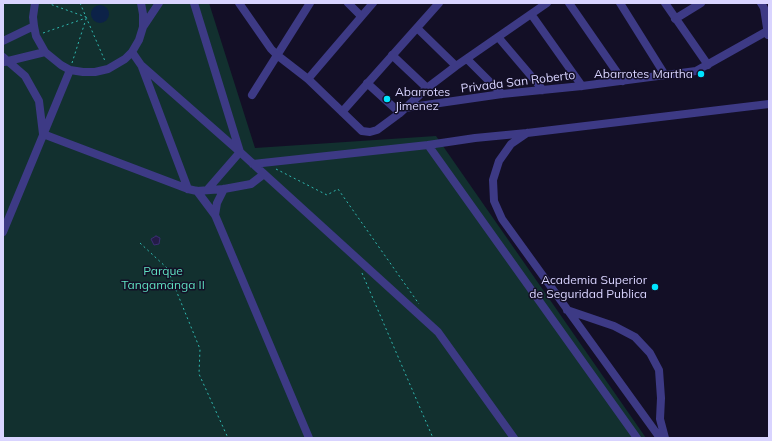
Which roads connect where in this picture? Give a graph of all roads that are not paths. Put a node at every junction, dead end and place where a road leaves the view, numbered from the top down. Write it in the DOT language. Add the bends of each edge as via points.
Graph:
graph roads {
  1 [pos="35,3"];
  2 [pos="141,3"];
  3 [pos="159,3"];
  4 [pos="194,3"];
  5 [pos="239,3"];
  6 [pos="310,3"];
  7 [pos="348,3"];
  8 [pos="373,3"];
  9 [pos="439,3"];
  10 [pos="547,3"];
  11 [pos="569,3"];
  12 [pos="620,3"];
  13 [pos="664,3"];
  14 [pos="701,3"];
  15 [pos="765,7"];
  16 [pos="531,14"];
  17 [pos="362,16"];
  18 [pos="675,19"];
  19 [pos="34,26"];
  20 [pos="143,27"];
  21 [pos="416,28"];
  22 [pos="768,32"];
  23 [pos="498,37"];
  24 [pos="3,41"];
  25 [pos="45,52"];
  26 [pos="132,52"];
  27 [pos="277,55"];
  28 [pos="392,55"];
  29 [pos="467,59"];
  30 [pos="4,60"];
  31 [pos="141,64"];
  32 [pos="456,66"];
  33 [pos="708,66"];
  34 [pos="70,70"];
  35 [pos="665,75"];
  36 [pos="308,79"];
  37 [pos="623,81"];
  38 [pos="368,83"];
  39 [pos="582,86"];
  40 [pos="427,88"];
  41 [pos="543,90"];
  42 [pos="502,94"];
  43 [pos="252,95"];
  44 [pos="769,104"];
  45 [pos="402,111"];
  46 [pos="342,112"];
  47 [pos="527,133"];
  48 [pos="43,134"];
  49 [pos="428,145"];
  50 [pos="240,152"];
  51 [pos="253,164"];
  52 [pos="264,174"];
  53 [pos="188,189"];
  54 [pos="224,189"];
  55 [pos="207,190"];
  56 [pos="197,191"];
  57 [pos="215,215"];
  58 [pos="3,232"];
  59 [pos="567,310"];
  60 [pos="309,438"];
  61 [pos="514,438"];
  62 [pos="637,438"];
  63 [pos="660,438"];
  64 [pos="665,438"];
  1 -- 19 [label="street"];
  2 -- 20 [label="street"];
  3 -- 20 [label="street"];
  4 -- 50 [label="street"];
  5 -- 27 [label="street"];
  6 -- 27 [label="street"];
  7 -- 17 [label="street"];
  8 -- 17 [label="street"];
  9 -- 21 [label="street"];
  10 -- 16 [label="street"];
  11 -- 37 [label="street"];
  12 -- 35 [label="street"];
  13 -- 18 [label="street"];
  14 -- 18 [label="street"];
  15 -- 22 [label="street"];
  16 -- 23 [label="street"];
  16 -- 39 [label="street"];
  17 -- 36 [label="street"];
  18 -- 33 [label="street"];
  19 -- 24 [label="street"];
  19 -- 25 [label="street" via="36,36"];
  20 -- 26 [label="street"];
  21 -- 28 [label="street"];
  21 -- 32 [label="street"];
  22 -- 33 [label="street, Privada San Roberto"];
  23 -- 29 [label="street"];
  23 -- 41 [label="street"];
  25 -- 30 [label="street"];
  25 -- 34 [label="street"];
  26 -- 31 [label="street"];
  26 -- 34 [label="street" via="108,69 89,72"];
  27 -- 36 [label="street"];
  27 -- 43 [label="street"];
  28 -- 38 [label="street"];
  28 -- 40 [label="street"];
  29 -- 32 [label="street"];
  29 -- 42 [label="street"];
  30 -- 48 [label="street" via="26,76 39,101"];
  31 -- 50 [label="street"];
  31 -- 53 [label="street"];
  32 -- 40 [label="street"];
  33 -- 35 [label="street, Privada San Roberto" via="696,71"];
  34 -- 48 [label="street"];
  35 -- 37 [label="street, Privada San Roberto"];
  36 -- 46 [label="street"];
  37 -- 39 [label="street, Privada San Roberto"];
  38 -- 45 [label="street"];
  38 -- 46 [label="street"];
  39 -- 41 [label="street, Privada San Roberto"];
  40 -- 45 [label="street"];
  41 -- 42 [label="street, Privada San Roberto"];
  42 -- 45 [label="street, Privada San Roberto"];
  44 -- 47 [label="street"];
  45 -- 46 [label="street" via="377,130 370,132 362,131"];
  47 -- 49 [label="street"];
  47 -- 59 [label="street" via="511,144 499,161 493,180 494,201 502,219"];
  48 -- 53 [label="street"];
  48 -- 58 [label="street"];
  49 -- 51 [label="street"];
  49 -- 62 [label="street"];
  50 -- 51 [label="street"];
  50 -- 55 [label="street"];
  51 -- 52 [label="street"];
  52 -- 54 [label="street" via="251,184"];
  52 -- 61 [label="street" via="438,332"];
  53 -- 56 [label="street"];
  54 -- 55 [label="street"];
  54 -- 57 [label="street" via="217,203"];
  55 -- 56 [label="street"];
  56 -- 57 [label="street"];
  57 -- 60 [label="street"];
  59 -- 63 [label="street"];
  59 -- 64 [label="street" via="614,326 634,337 650,352 659,370 660,419"];
}
